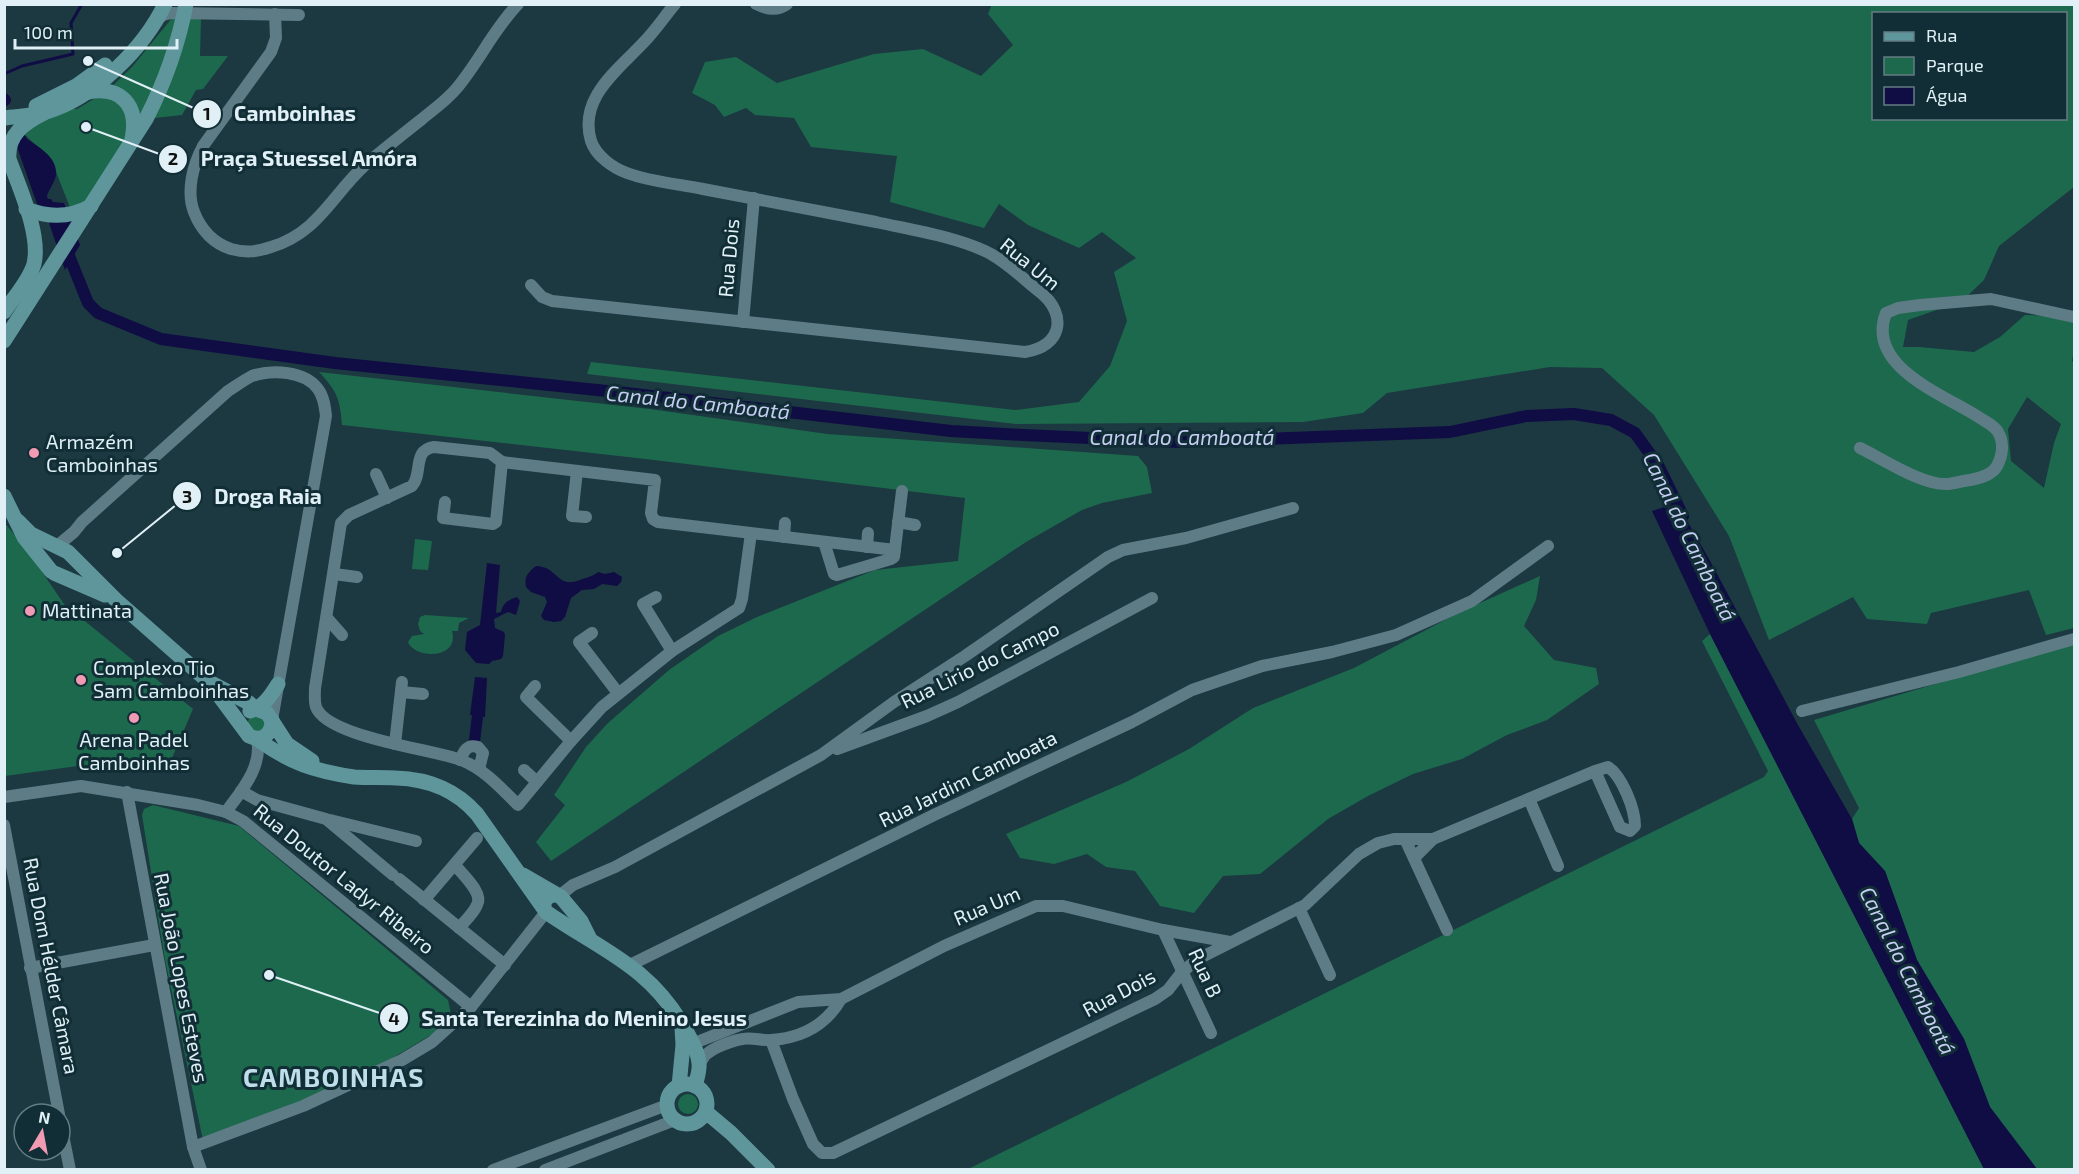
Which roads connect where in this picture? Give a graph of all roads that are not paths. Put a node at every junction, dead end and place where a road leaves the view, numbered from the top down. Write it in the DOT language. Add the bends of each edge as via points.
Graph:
graph roads {
  1 [pos="155,4"];
  2 [pos="165,4"];
  3 [pos="518,4"];
  4 [pos="675,4"];
  5 [pos="756,4"];
  6 [pos="787,4"];
  7 [pos="185,8"];
  8 [pos="666,9"];
  9 [pos="275,14"];
  10 [pos="299,15"];
  11 [pos="156,20"];
  12 [pos="87,92"];
  13 [pos="44,113"];
  14 [pos="6,118"];
  15 [pos="130,144"];
  16 [pos="7,156"];
  17 [pos="754,198"];
  18 [pos="31,211"];
  19 [pos="75,221"];
  20 [pos="531,285"];
  21 [pos="4,312"];
  22 [pos="2074,316"];
  23 [pos="743,322"];
  24 [pos="4,341"];
  25 [pos="1860,448"];
  26 [pos="502,462"];
  27 [pos="577,471"];
  28 [pos="376,474"];
  29 [pos="902,492"];
  30 [pos="4,496"];
  31 [pos="387,498"];
  32 [pos="445,502"];
  33 [pos="1293,508"];
  34 [pos="586,517"];
  35 [pos="18,521"];
  36 [pos="898,522"];
  37 [pos="785,523"];
  38 [pos="915,525"];
  39 [pos="74,532"];
  40 [pos="751,533"];
  41 [pos="868,533"];
  42 [pos="784,537"];
  43 [pos="824,542"];
  44 [pos="57,546"];
  45 [pos="1548,546"];
  46 [pos="867,547"];
  47 [pos="894,549"];
  48 [pos="72,557"];
  49 [pos="53,572"];
  50 [pos="334,574"];
  51 [pos="357,577"];
  52 [pos="656,597"];
  53 [pos="1152,598"];
  54 [pos="118,603"];
  55 [pos="327,618"];
  56 [pos="592,633"];
  57 [pos="342,635"];
  58 [pos="2074,639"];
  59 [pos="672,651"];
  60 [pos="208,682"];
  61 [pos="278,684"];
  62 [pos="535,686"];
  63 [pos="618,693"];
  64 [pos="423,694"];
  65 [pos="256,710"];
  66 [pos="1802,711"];
  67 [pos="272,720"];
  68 [pos="243,729"];
  69 [pos="257,739"];
  70 [pos="571,741"];
  71 [pos="395,744"];
  72 [pos="821,755"];
  73 [pos="460,760"];
  74 [pos="479,769"];
  75 [pos="524,770"];
  76 [pos="1595,771"];
  77 [pos="333,772"];
  78 [pos="537,782"];
  79 [pos="241,790"];
  80 [pos="127,792"];
  81 [pos="4,797"];
  82 [pos="1529,799"];
  83 [pos="226,812"];
  84 [pos="326,819"];
  85 [pos="4,825"];
  86 [pos="477,838"];
  87 [pos="1405,839"];
  88 [pos="1433,839"];
  89 [pos="416,841"];
  90 [pos="1414,858"];
  91 [pos="455,865"];
  92 [pos="1558,866"];
  93 [pos="520,873"];
  94 [pos="560,898"];
  95 [pos="424,900"];
  96 [pos="1299,908"];
  97 [pos="547,912"];
  98 [pos="459,928"];
  99 [pos="1164,930"];
  100 [pos="1447,930"];
  101 [pos="590,940"];
  102 [pos="1230,942"];
  103 [pos="154,945"];
  104 [pos="505,965"];
  105 [pos="630,965"];
  106 [pos="30,969"];
  107 [pos="1182,972"];
  108 [pos="1330,975"];
  109 [pos="841,999"];
  110 [pos="471,1007"];
  111 [pos="682,1022"];
  112 [pos="1211,1033"];
  113 [pos="771,1040"];
  114 [pos="692,1044"];
  115 [pos="699,1064"];
  116 [pos="679,1086"];
  117 [pos="695,1086"];
  118 [pos="57,1102"];
  119 [pos="667,1105"];
  120 [pos="703,1115"];
  121 [pos="675,1120"];
  122 [pos="559,1145"];
  123 [pos="193,1147"];
  124 [pos="566,1166"];
  125 [pos="201,1170"];
  126 [pos="493,1170"];
  127 [pos="545,1170"];
  128 [pos="768,1170"];
  1 -- 14 [label="street" via="121,50 102,68 57,97"];
  2 -- 11 [label="street"];
  3 -- 9 [label="street" via="493,33 456,89 363,167 323,215 289,242 246,253 221,246 203,231 193,210 192,174 203,146 271,52 276,38"];
  4 -- 8 [label="street"];
  5 -- 6 [label="street" via="769,10"];
  7 -- 9 [label="street"];
  7 -- 11 [label="street"];
  7 -- 15 [label="street" via="177,46 162,85"];
  8 -- 17 [label="street, Rua Um" via="645,42 594,99 589,130 592,143 612,166 627,173"];
  9 -- 10 [label="street"];
  11 -- 12 [label="street" via="124,61"];
  12 -- 13 [label="street"];
  12 -- 15 [label="street" via="105,90 123,98 133,117"];
  13 -- 14 [label="street"];
  13 -- 16 [label="street" via="16,132"];
  15 -- 19 [label="street" via="92,206"];
  16 -- 18 [label="street"];
  17 -- 23 [label="street, Rua Dois"];
  17 -- 23 [label="street, Rua Um" via="902,228 987,252 1047,297 1058,329 1052,342 1025,352"];
  18 -- 19 [label="street"];
  18 -- 21 [label="street" via="33,264"];
  19 -- 24 [label="street" via="56,262"];
  20 -- 23 [label="street, Rua Um" via="552,301"];
  22 -- 25 [label="street" via="1991,299 1920,305 1886,313 1881,336 1887,352 1928,390 1996,428 2003,440 2000,461 1995,470 1981,478 1946,484 1924,479"];
  26 -- 27 [label="street"];
  26 -- 31 [label="street" via="490,453 427,448 420,456 415,483"];
  26 -- 32 [label="street" via="496,522 443,519"];
  27 -- 34 [label="street" via="572,516"];
  27 -- 40 [label="street" via="655,480 651,513 658,522 698,521"];
  28 -- 31 [label="street"];
  29 -- 36 [label="street"];
  30 -- 35 [label="street"];
  31 -- 50 [label="street" via="349,515 342,523"];
  33 -- 72 [label="street, Rua Lirio do Campo" via="1108,557"];
  35 -- 44 [label="street" via="32,534"];
  35 -- 49 [label="street" via="24,537"];
  36 -- 38 [label="street"];
  36 -- 47 [label="street"];
  37 -- 42 [label="street"];
  39 -- 44 [label="street"];
  39 -- 48 [label="street"];
  39 -- 61 [label="street" via="228,391 245,380 275,372 312,382 319,390 326,416"];
  40 -- 42 [label="street"];
  40 -- 59 [label="street" via="739,608"];
  41 -- 46 [label="street"];
  42 -- 43 [label="street"];
  43 -- 46 [label="street"];
  43 -- 47 [label="street" via="837,575 891,559"];
  44 -- 48 [label="street"];
  44 -- 49 [label="street" via="47,560"];
  45 -- 105 [label="street, Rua Jardim Camboata" via="1472,601 1396,635 1262,666 1192,690"];
  46 -- 47 [label="street"];
  48 -- 49 [label="street" via="68,571"];
  48 -- 54 [label="street"];
  49 -- 54 [label="street"];
  50 -- 51 [label="street"];
  50 -- 55 [label="street"];
  52 -- 59 [label="street" via="643,604"];
  53 -- 72 [label="street, Rua Lirio do Campo" via="958,702"];
  54 -- 60 [label="street"];
  55 -- 57 [label="street"];
  55 -- 71 [label="street" via="315,688 316,707 321,715 356,733"];
  56 -- 63 [label="street" via="579,642"];
  58 -- 66 [label="street"];
  59 -- 63 [label="street"];
  60 -- 65 [label="street"];
  60 -- 68 [label="street"];
  61 -- 65 [label="street"];
  61 -- 67 [label="street"];
  62 -- 70 [label="street" via="526,697"];
  63 -- 70 [label="street"];
  64 -- 71 [label="street" via="402,687"];
  65 -- 67 [label="street" via="265,711"];
  65 -- 68 [label="street" via="245,716"];
  67 -- 69 [label="street" via="269,733"];
  67 -- 77 [label="street" via="294,750"];
  68 -- 69 [label="street"];
  69 -- 77 [label="street" via="294,762"];
  69 -- 79 [label="street" via="258,758"];
  70 -- 78 [label="street"];
  71 -- 73 [label="street"];
  72 -- 94 [label="street, Rua Lirio do Campo" via="615,867 573,885"];
  73 -- 74 [label="street"];
  73 -- 74 [label="street" via="467,748 478,747 483,753"];
  74 -- 78 [label="street" via="518,805"];
  75 -- 78 [label="street"];
  76 -- 76 [label="street" via="1608,766 1616,771 1634,811 1635,826 1630,831 1620,827"];
  76 -- 82 [label="street, Rua Dois"];
  77 -- 93 [label="street" via="355,777 409,778 438,785 469,805"];
  79 -- 83 [label="street"];
  79 -- 84 [label="street" via="258,800"];
  80 -- 81 [label="street, Rua Doutor Ladyr Ribeiro" via="81,786"];
  80 -- 83 [label="street, Rua Doutor Ladyr Ribeiro"];
  80 -- 103 [label="street, Rua João Lopes Esteves"];
  82 -- 88 [label="street, Rua Dois"];
  82 -- 92 [label="street"];
  83 -- 110 [label="street, Rua Doutor Ladyr Ribeiro" via="243,821"];
  84 -- 89 [label="street"];
  84 -- 95 [label="street"];
  85 -- 106 [label="street, Rua Dom Hélder Câmara"];
  86 -- 91 [label="street"];
  87 -- 88 [label="street, Rua Dois"];
  87 -- 90 [label="street"];
  87 -- 96 [label="street, Rua Dois" via="1378,843 1359,854"];
  88 -- 90 [label="street"];
  90 -- 100 [label="street"];
  91 -- 95 [label="street"];
  91 -- 98 [label="street" via="479,900"];
  93 -- 94 [label="street"];
  93 -- 97 [label="street"];
  94 -- 97 [label="street" via="550,895 545,900"];
  94 -- 101 [label="street"];
  95 -- 98 [label="street"];
  96 -- 102 [label="street, Rua Dois"];
  96 -- 108 [label="street"];
  97 -- 101 [label="street"];
  97 -- 104 [label="street"];
  98 -- 104 [label="street"];
  99 -- 102 [label="street, Rua Um"];
  99 -- 107 [label="street, Rua B"];
  99 -- 109 [label="street, Rua Um" via="1063,906 1036,906 944,946"];
  101 -- 105 [label="street"];
  102 -- 107 [label="street, Rua Dois"];
  103 -- 106 [label="street"];
  103 -- 123 [label="street, Rua João Lopes Esteves"];
  104 -- 110 [label="street"];
  105 -- 111 [label="street" via="658,988"];
  106 -- 118 [label="street, Rua Dom Hélder Câmara"];
  107 -- 112 [label="street, Rua B"];
  107 -- 113 [label="street, Rua Dois" via="1155,999 833,1154 822,1153 813,1144"];
  109 -- 113 [label="street, Rua Um" via="819,1025"];
  109 -- 114 [label="street, Rua Um" via="798,1002"];
  110 -- 123 [label="street" via="446,1032 402,1060 303,1106"];
  111 -- 114 [label="street"];
  111 -- 116 [label="street"];
  113 -- 115 [label="street, Rua Um" via="743,1039 707,1053"];
  114 -- 115 [label="street"];
  115 -- 117 [label="street"];
  116 -- 117 [label="street"];
  116 -- 119 [label="street" via="670,1093"];
  117 -- 120 [label="street" via="707,1100"];
  119 -- 121 [label="street"];
  119 -- 122 [label="street"];
  120 -- 121 [label="street" via="690,1124"];
  120 -- 128 [label="street" via="714,1129 738,1140"];
  121 -- 124 [label="street"];
  122 -- 124 [label="street"];
  122 -- 126 [label="street"];
  123 -- 125 [label="street, Rua João Lopes Esteves"];
  124 -- 127 [label="street"];
}
